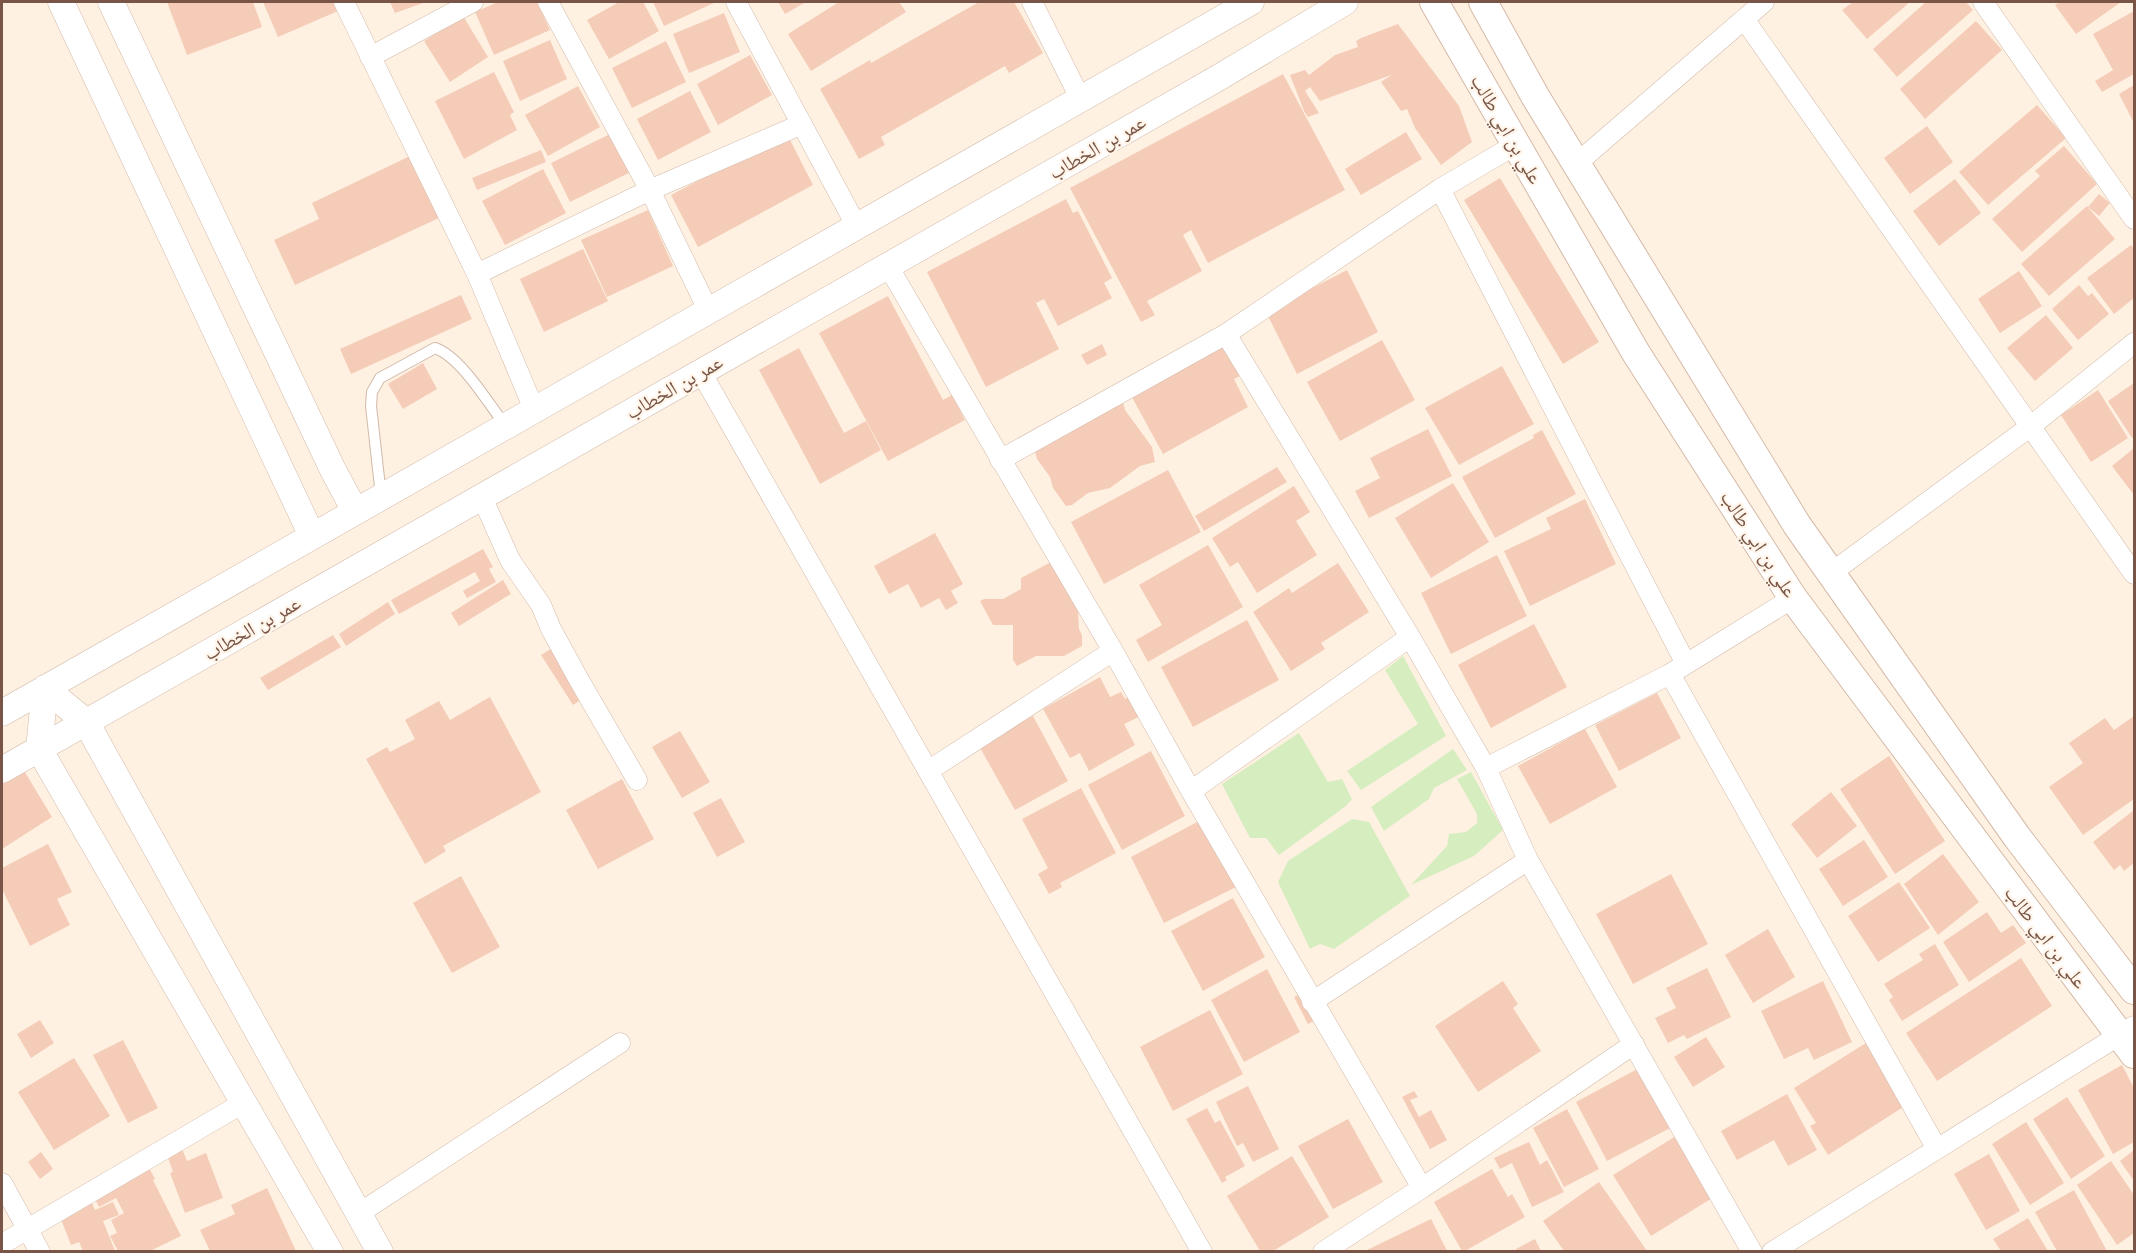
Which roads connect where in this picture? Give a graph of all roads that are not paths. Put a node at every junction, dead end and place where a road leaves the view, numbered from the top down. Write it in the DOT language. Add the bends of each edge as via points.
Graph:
graph roads {
  1 [pos="61,2"];
  2 [pos="111,2"];
  3 [pos="345,2"];
  4 [pos="473,2"];
  5 [pos="548,2"];
  6 [pos="736,2"];
  7 [pos="1032,2"];
  8 [pos="1251,2"];
  9 [pos="1345,2"];
  10 [pos="1483,2"];
  11 [pos="1764,2"];
  12 [pos="1983,2"];
  13 [pos="1434,7"];
  14 [pos="1744,19"];
  15 [pos="370,57"];
  16 [pos="1080,98"];
  17 [pos="801,124"];
  18 [pos="1515,145"];
  19 [pos="1576,164"];
  20 [pos="1440,189"];
  21 [pos="650,190"];
  22 [pos="2134,219"];
  23 [pos="856,225"];
  24 [pos="888,266"];
  25 [pos="477,274"];
  26 [pos="708,310"];
  27 [pos="1226,334"];
  28 [pos="2134,344"];
  29 [pos="701,372"];
  30 [pos="534,409"];
  31 [pos="505,425"];
  32 [pos="2031,426"];
  33 [pos="1000,460"];
  34 [pos="381,496"];
  35 [pos="482,496"];
  36 [pos="355,511"];
  37 [pos="312,536"];
  38 [pos="1831,573"];
  39 [pos="2134,574"];
  40 [pos="1793,598"];
  41 [pos="1410,637"];
  42 [pos="1113,651"];
  43 [pos="1678,669"];
  44 [pos="45,688"];
  45 [pos="2,713"];
  46 [pos="86,722"];
  47 [pos="39,749"];
  48 [pos="1486,768"];
  49 [pos="2,770"];
  50 [pos="928,771"];
  51 [pos="637,780"];
  52 [pos="1191,791"];
  53 [pos="1528,860"];
  54 [pos="2134,990"];
  55 [pos="1312,1002"];
  56 [pos="2130,1039"];
  57 [pos="620,1043"];
  58 [pos="1634,1044"];
  59 [pos="243,1103"];
  60 [pos="1937,1149"];
  61 [pos="2,1183"];
  62 [pos="1422,1188"];
  63 [pos="358,1214"];
  64 [pos="27,1229"];
  65 [pos="2,1244"];
  66 [pos="40,1251"];
  67 [pos="330,1251"];
  68 [pos="380,1251"];
  69 [pos="1202,1251"];
  70 [pos="1323,1251"];
  71 [pos="1752,1251"];
  72 [pos="1772,1251"];
  1 -- 37 [label="street"];
  2 -- 36 [label="street"];
  3 -- 15 [label="street"];
  4 -- 15 [label="street"];
  5 -- 21 [label="street"];
  6 -- 17 [label="street"];
  7 -- 16 [label="street"];
  8 -- 16 [label="street"];
  9 -- 24 [label="street, عمر بن الخطاب"];
  10 -- 19 [label="main road, علي بن ابي طالب"];
  11 -- 14 [label="street"];
  12 -- 22 [label="street"];
  13 -- 18 [label="main road, علي بن ابي طالب"];
  14 -- 19 [label="street"];
  14 -- 32 [label="street"];
  15 -- 25 [label="street"];
  16 -- 23 [label="street"];
  17 -- 21 [label="street"];
  17 -- 23 [label="street"];
  18 -- 20 [label="street"];
  18 -- 40 [label="main road, علي بن ابي طالب" via="1636,353"];
  19 -- 38 [label="main road, علي بن ابي طالب" via="1797,525"];
  20 -- 27 [label="street"];
  20 -- 43 [label="street"];
  21 -- 25 [label="street"];
  21 -- 26 [label="street"];
  23 -- 26 [label="street"];
  24 -- 29 [label="street, عمر بن الخطاب"];
  24 -- 33 [label="street"];
  25 -- 30 [label="street"];
  26 -- 30 [label="street"];
  27 -- 33 [label="street"];
  27 -- 41 [label="street"];
  28 -- 32 [label="street"];
  29 -- 35 [label="street, عمر بن الخطاب"];
  29 -- 50 [label="street"];
  30 -- 31 [label="street"];
  31 -- 34 [label="street"];
  31 -- 34 [label="lane" via="457,362 435,348 380,378 372,392 371,406"];
  32 -- 38 [label="street"];
  32 -- 39 [label="street"];
  33 -- 42 [label="street"];
  34 -- 36 [label="street"];
  35 -- 46 [label="street, عمر بن الخطاب"];
  35 -- 51 [label="street" via="510,560 541,605 565,655"];
  36 -- 37 [label="street"];
  37 -- 44 [label="street"];
  38 -- 54 [label="main road, علي بن ابي طالب" via="2017,837"];
  40 -- 43 [label="street"];
  40 -- 56 [label="main road, علي بن ابي طالب"];
  41 -- 48 [label="street"];
  41 -- 52 [label="street"];
  42 -- 50 [label="street"];
  42 -- 52 [label="street"];
  43 -- 48 [label="street"];
  43 -- 60 [label="street"];
  44 -- 45 [label="street"];
  44 -- 46 [label="street"];
  44 -- 47 [label="street"];
  46 -- 47 [label="street, عمر بن الخطاب"];
  46 -- 63 [label="street"];
  47 -- 49 [label="street, عمر بن الخطاب"];
  47 -- 59 [label="street"];
  48 -- 53 [label="street"];
  50 -- 69 [label="street"];
  52 -- 55 [label="street"];
  53 -- 55 [label="street"];
  53 -- 58 [label="street"];
  55 -- 62 [label="street"];
  56 -- 60 [label="street"];
  57 -- 63 [label="street"];
  58 -- 62 [label="street"];
  58 -- 71 [label="street"];
  59 -- 64 [label="street"];
  59 -- 67 [label="street"];
  60 -- 72 [label="street"];
  61 -- 64 [label="street"];
  62 -- 70 [label="street"];
  63 -- 68 [label="street"];
  64 -- 65 [label="street"];
  64 -- 66 [label="street"];
}
